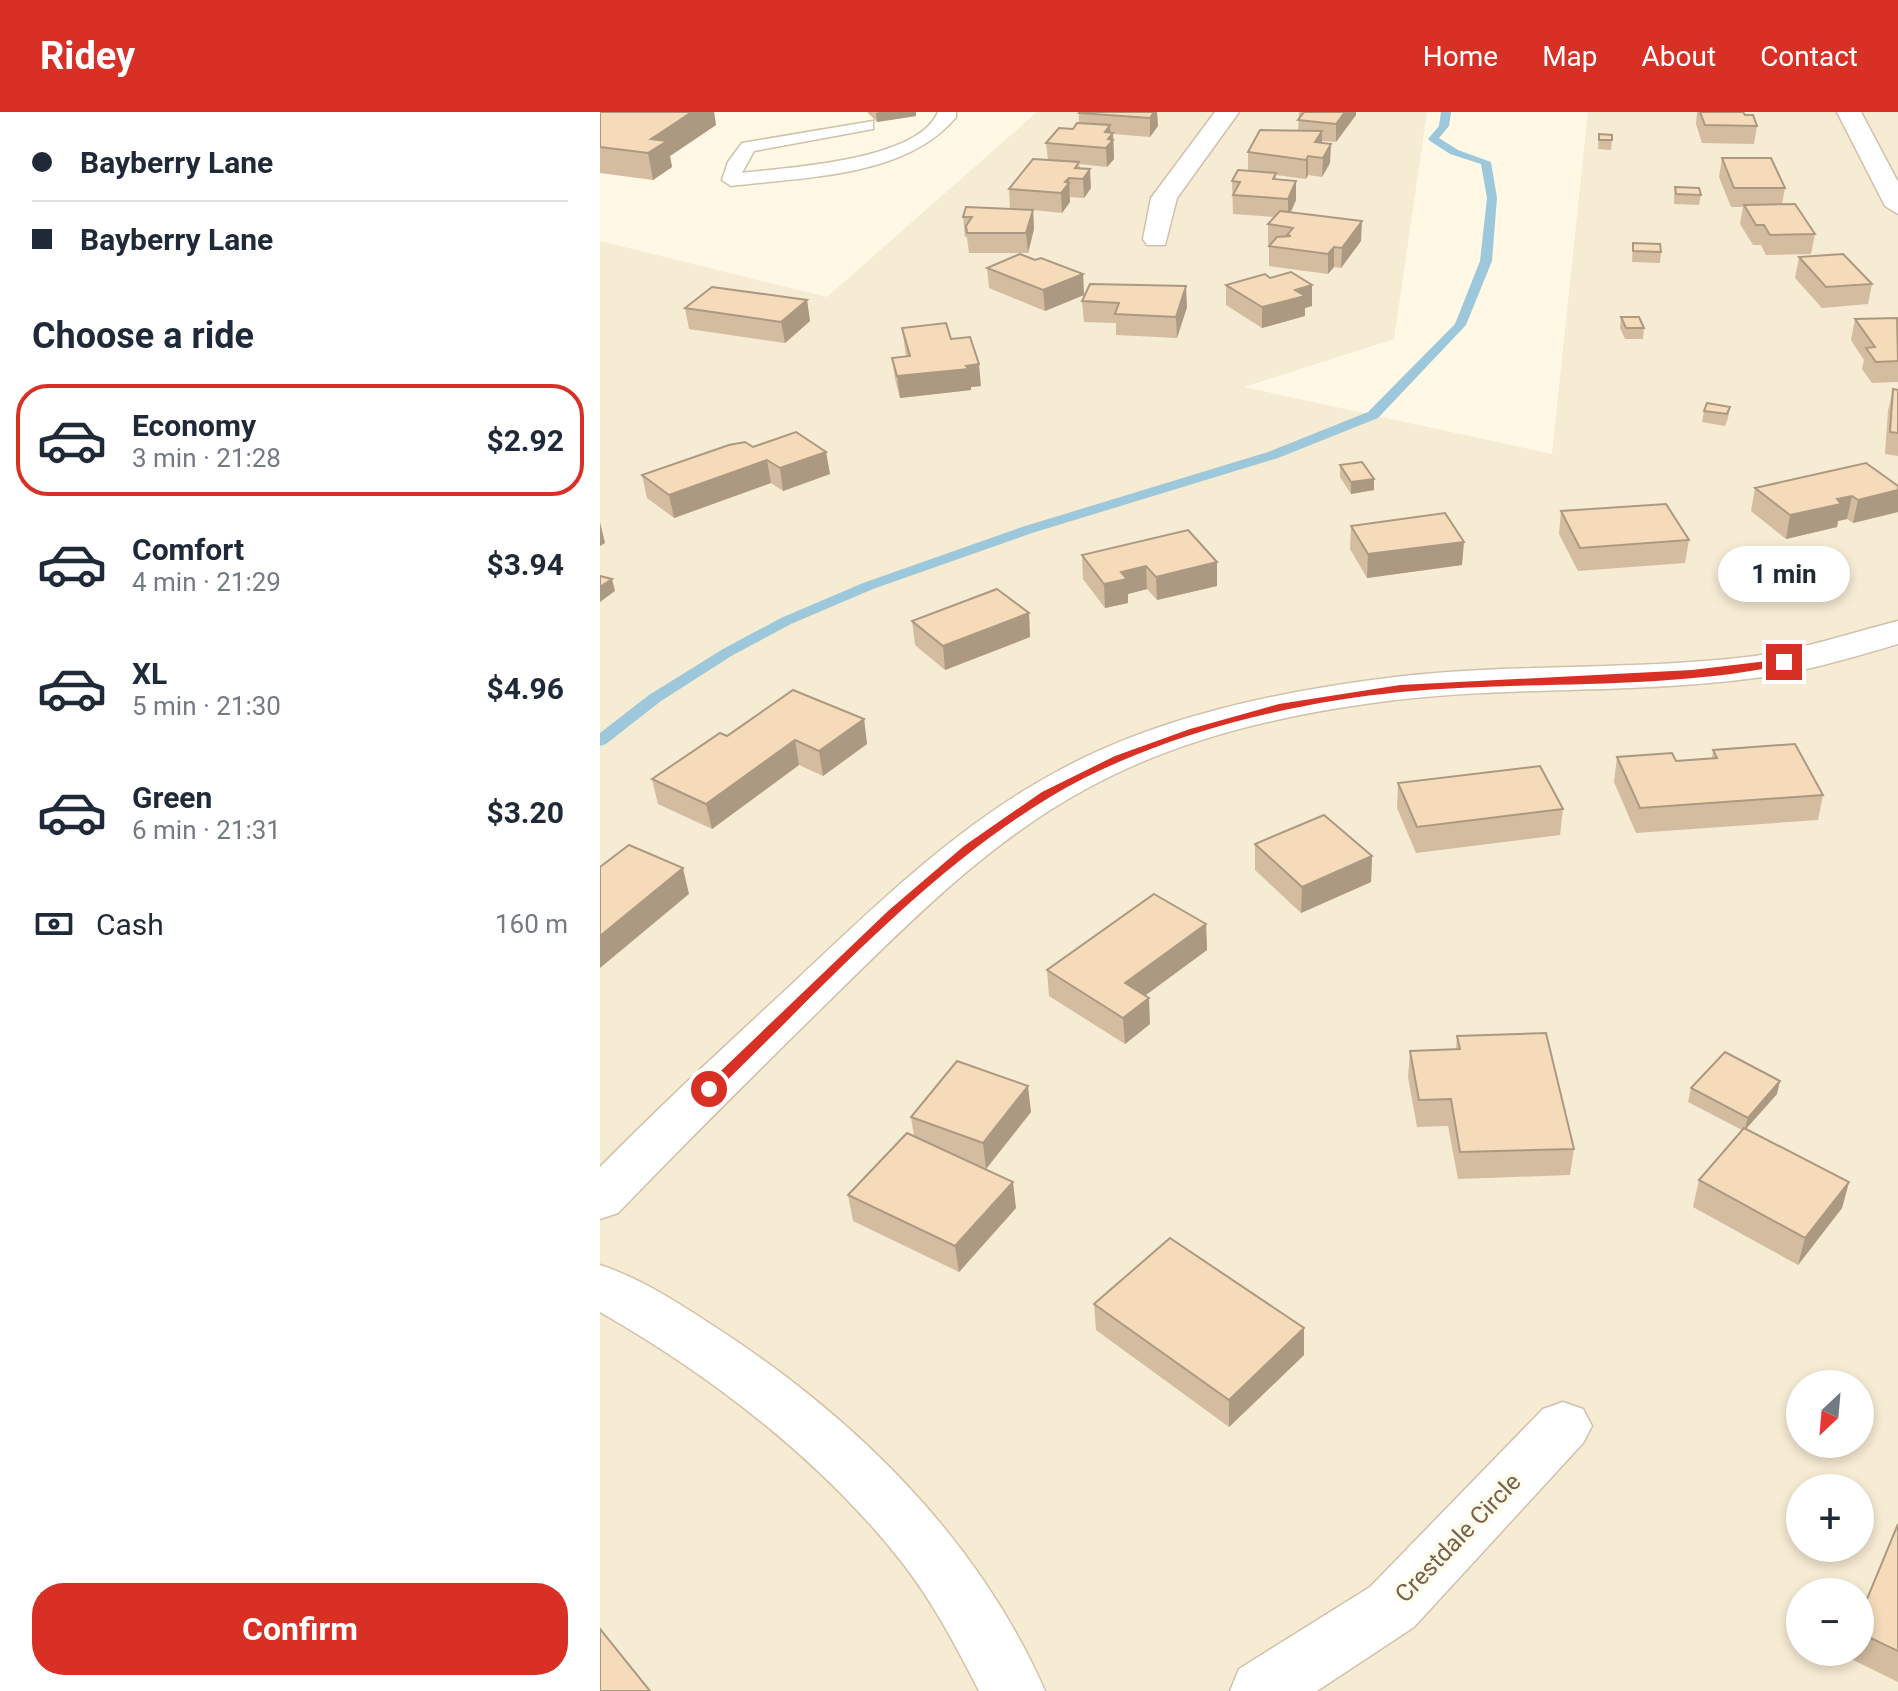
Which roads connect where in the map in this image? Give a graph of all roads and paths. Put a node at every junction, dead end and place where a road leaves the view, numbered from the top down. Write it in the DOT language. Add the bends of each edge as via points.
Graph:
graph roads {
  1 [pos="947,112"];
  2 [pos="1227,112"];
  3 [pos="1849,112"];
  4 [pos="867,125"];
  5 [pos="1869,151"];
  6 [pos="1898,152"];
  7 [pos="1898,206"];
  8 [pos="1156,239"];
  9 [pos="1898,632"];
  10 [pos="600,1199"];
  11 [pos="600,1286"];
  12 [pos="1563,1426"];
  13 [pos="1013,1691"];
  14 [pos="1262,1691"];
  1 -- 4 [label="lane" via="917,141 888,153 731,180 748,147"];
  2 -- 8 [label="street" via="1164,198"];
  3 -- 5 [label="street"];
  5 -- 6 [label="street"];
  5 -- 7 [label="street"];
  9 -- 10 [label="street" via="1813,657 1755,667 1400,689 1283,706 1119,759 1046,794 968,849 881,924"];
  11 -- 13 [label="street" via="680,1328 828,1443 925,1546"];
  12 -- 14 [label="street, Crestdale Circle" via="1392,1607"];
}
